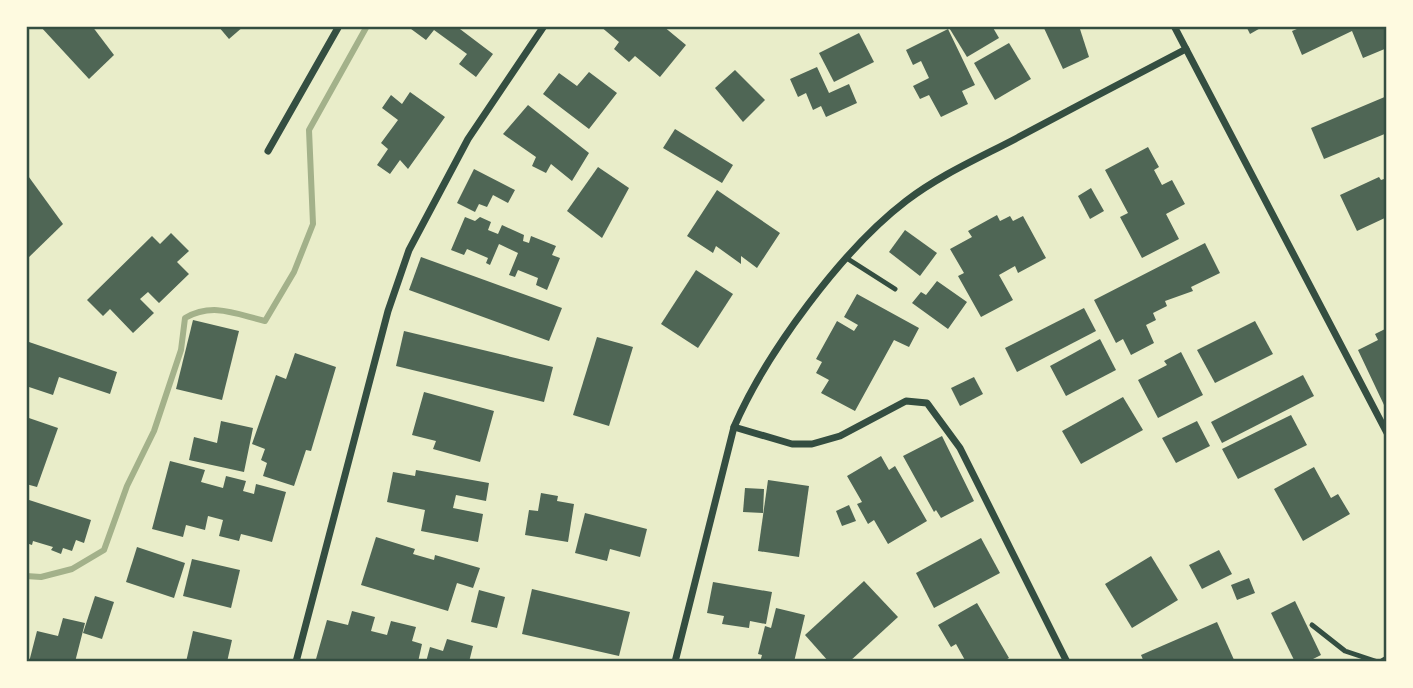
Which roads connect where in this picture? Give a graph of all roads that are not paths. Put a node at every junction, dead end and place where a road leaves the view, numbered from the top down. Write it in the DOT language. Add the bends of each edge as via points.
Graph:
graph roads {
  1 [pos="338,26"];
  2 [pos="544,26"];
  3 [pos="1174,26"];
  4 [pos="1186,49"];
  5 [pos="268,151"];
  6 [pos="848,259"];
  7 [pos="895,289"];
  8 [pos="734,428"];
  9 [pos="1387,433"];
  10 [pos="1312,625"];
  11 [pos="1382,661"];
  12 [pos="296,662"];
  13 [pos="675,662"];
  14 [pos="1067,662"];
  1 -- 5 [label="street"];
  2 -- 12 [label="street" via="468,139 409,250 388,311"];
  3 -- 4 [label="street"];
  4 -- 6 [label="street" via="929,185 882,221"];
  4 -- 9 [label="street"];
  6 -- 7 [label="lane"];
  6 -- 8 [label="street" via="775,351"];
  8 -- 13 [label="street"];
  8 -- 14 [label="street" via="792,444 812,444 840,436 906,401 927,403 960,448"];
  10 -- 11 [label="lane" via="1345,651"];
}
